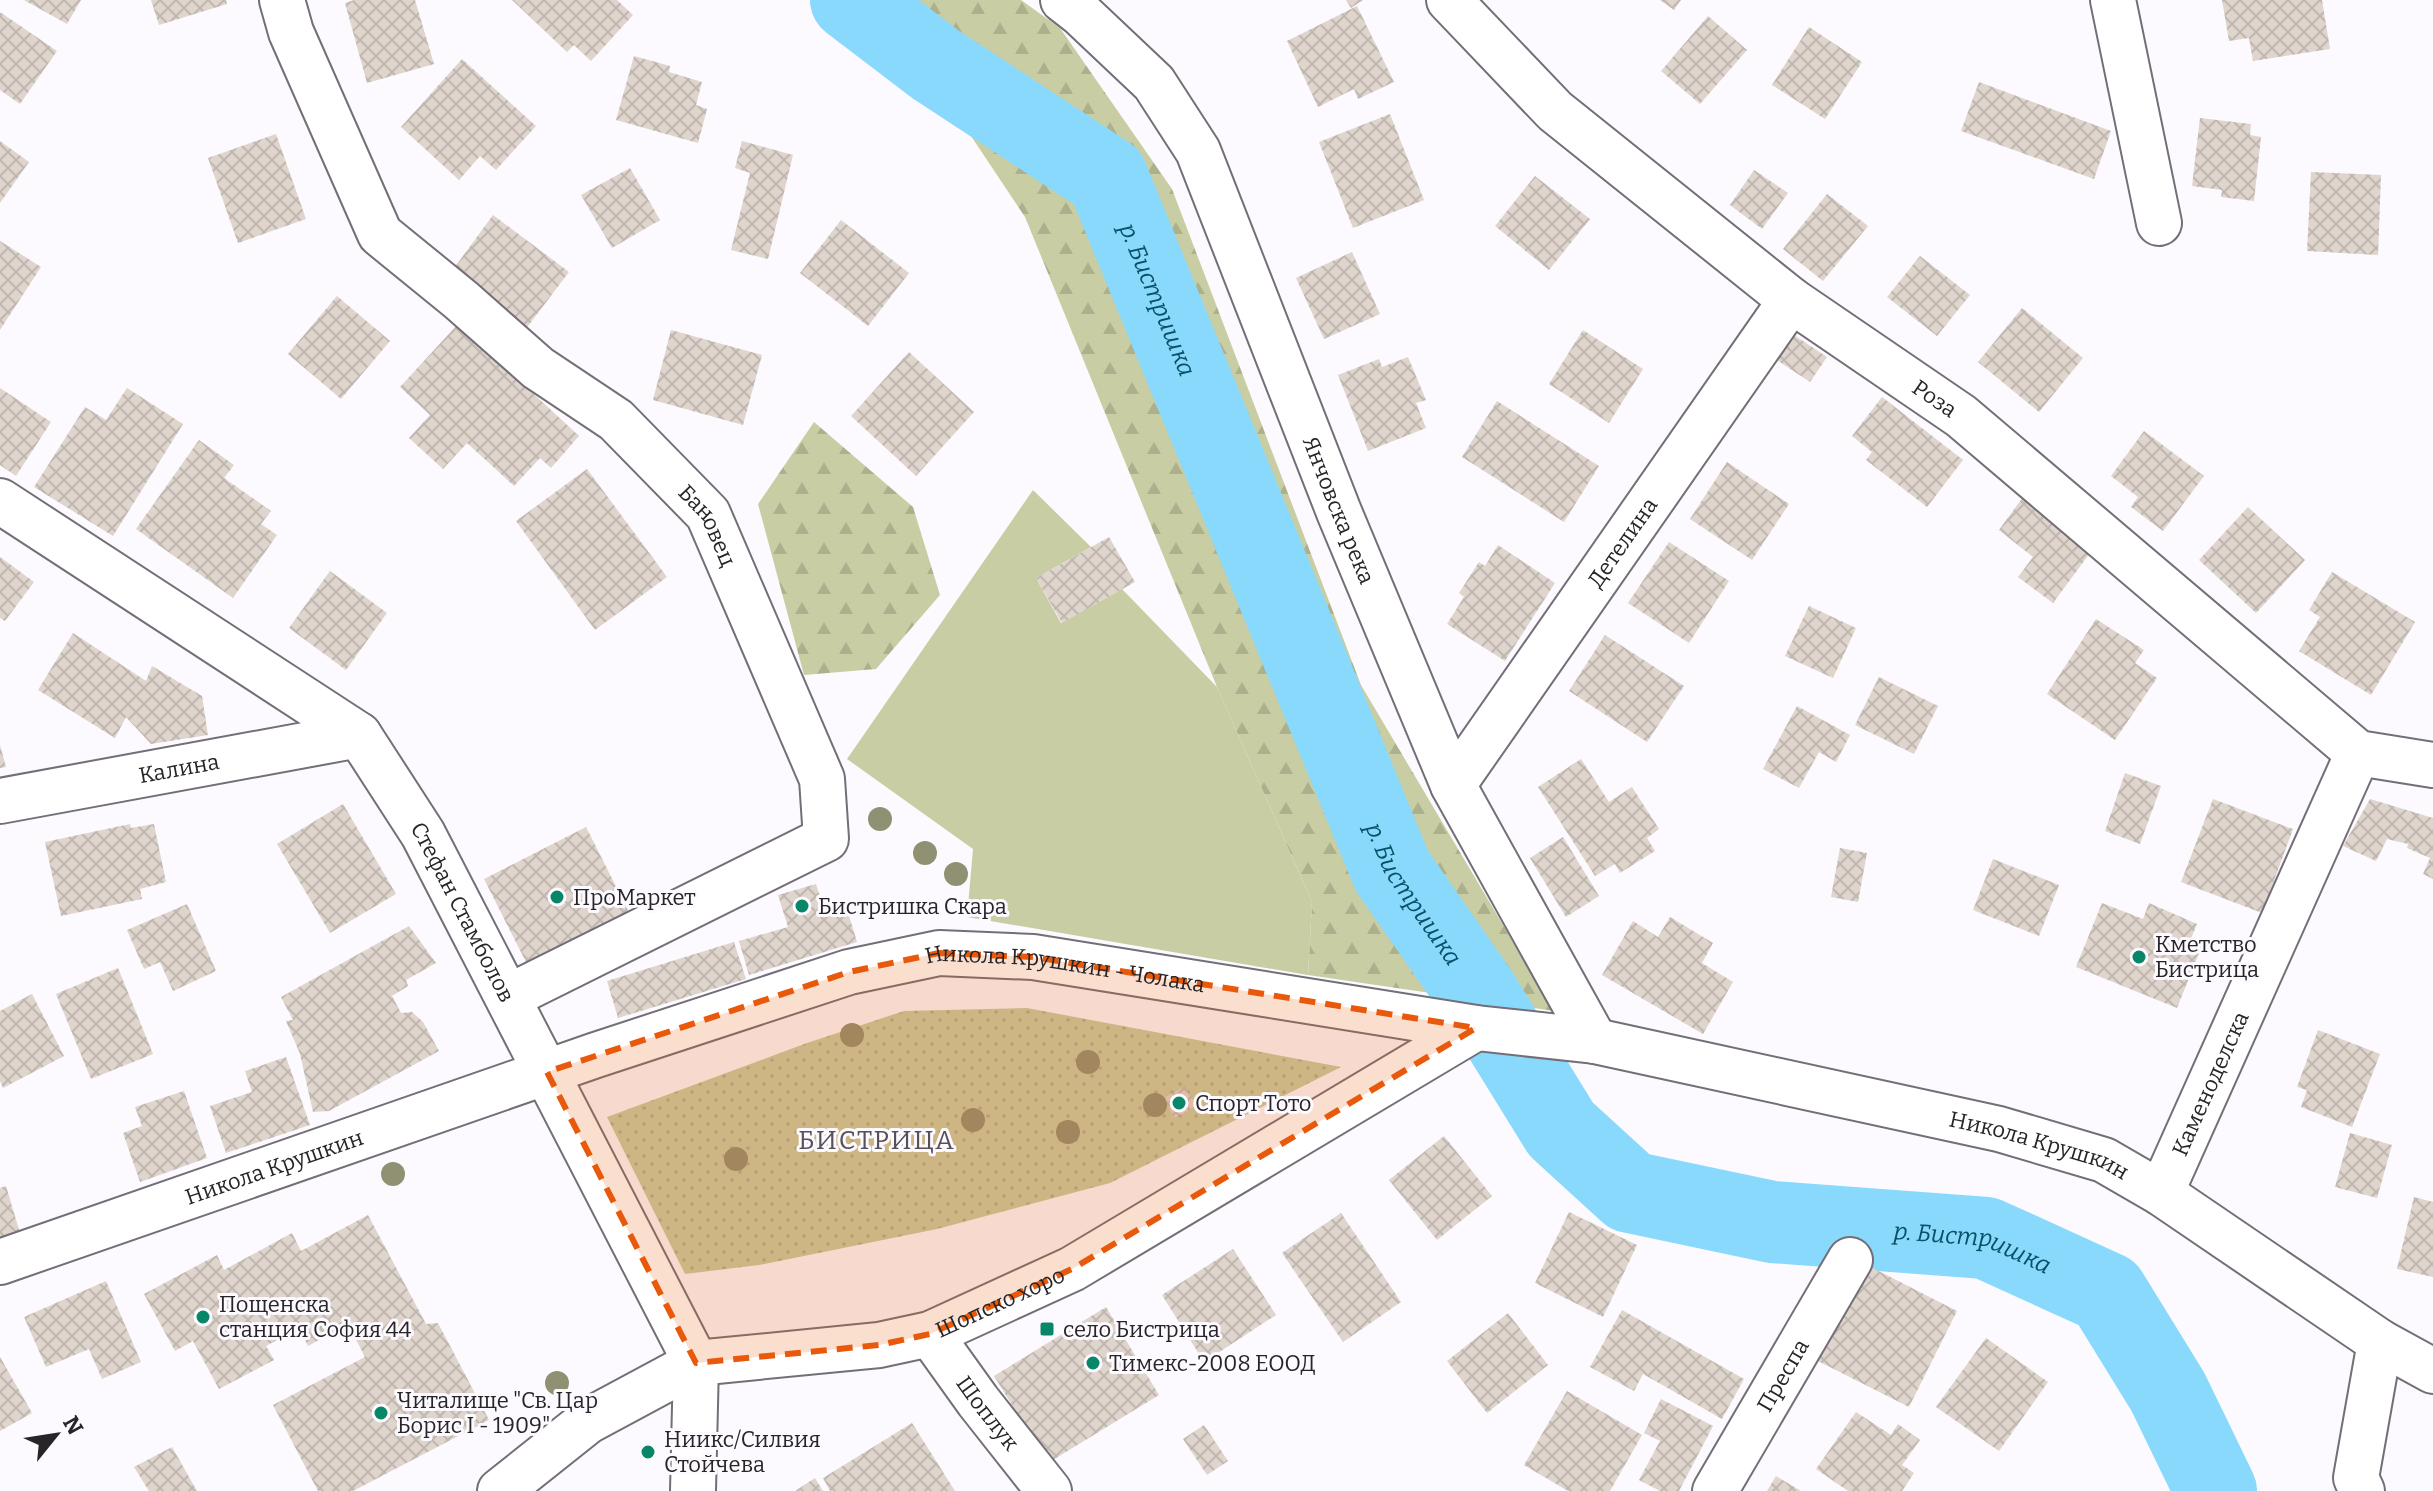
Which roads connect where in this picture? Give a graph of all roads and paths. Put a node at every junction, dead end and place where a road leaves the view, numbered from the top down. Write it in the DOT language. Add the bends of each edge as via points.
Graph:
graph roads {
  1 [pos="282,0"];
  2 [pos="1063,0"];
  3 [pos="1449,0"];
  4 [pos="2113,0"];
  5 [pos="2159,223"];
  6 [pos="1791,300"];
  7 [pos="0,501"];
  8 [pos="359,735"];
  9 [pos="2358,753"];
  10 [pos="2433,765"];
  11 [pos="1453,785"];
  12 [pos="0,801"];
  13 [pos="508,997"];
  14 [pos="1476,1028"];
  15 [pos="1583,1039"];
  16 [pos="547,1072"];
  17 [pos="2161,1193"];
  18 [pos="1850,1260"];
  19 [pos="0,1262"];
  20 [pos="930,1334"];
  21 [pos="2380,1342"];
  22 [pos="696,1363"];
  23 [pos="2433,1371"];
  24 [pos="500,1491"];
  25 [pos="693,1491"];
  26 [pos="1049,1491"];
  27 [pos="1715,1491"];
  28 [pos="2362,1491"];
  1 -- 13 [label="street, Бановец" via="291,32 380,234 538,368 616,420 708,514 822,779 826,839"];
  2 -- 11 [label="street, Янчовска река" via="1154,83 1198,151"];
  3 -- 6 [label="street, Роза" via="1555,111"];
  4 -- 5 [label="street"];
  6 -- 9 [label="street, Роза" via="1961,416"];
  6 -- 11 [label="street, Детелина"];
  7 -- 8 [label="street, Стефан Стамболов"];
  8 -- 12 [label="street, Калина"];
  8 -- 13 [label="street, Стефан Стамболов" via="423,834"];
  9 -- 10 [label="street"];
  9 -- 17 [label="street, Каменоделска"];
  11 -- 15 [label="street, Янчовска река"];
  13 -- 16 [label="street, Стефан Стамболов"];
  14 -- 15 [label="street, Никола Крушкин - Чолака"];
  14 -- 16 [label="street, Никола Крушкин - Чолака" via="1033,957 939,953 849,972"];
  14 -- 20 [label="street, Шопско хоро" via="1072,1269"];
  15 -- 17 [label="street, Никола Крушкин" via="1999,1129 2104,1160"];
  16 -- 19 [label="street, Никола Крушкин"];
  16 -- 22 [label="street, Стефан Стамболов"];
  17 -- 21 [label="street, Никола Крушкин"];
  18 -- 27 [label="street, Преспа"];
  20 -- 22 [label="street, Шопско хоро" via="879,1345"];
  20 -- 26 [label="street, Шоплук"];
  21 -- 23 [label="street, Никола Крушкин"];
  21 -- 28 [label="street" via="2356,1478"];
  22 -- 24 [label="street, Шопско хоро" via="588,1421"];
  22 -- 25 [label="street, Стефан Стамболов"];
}
